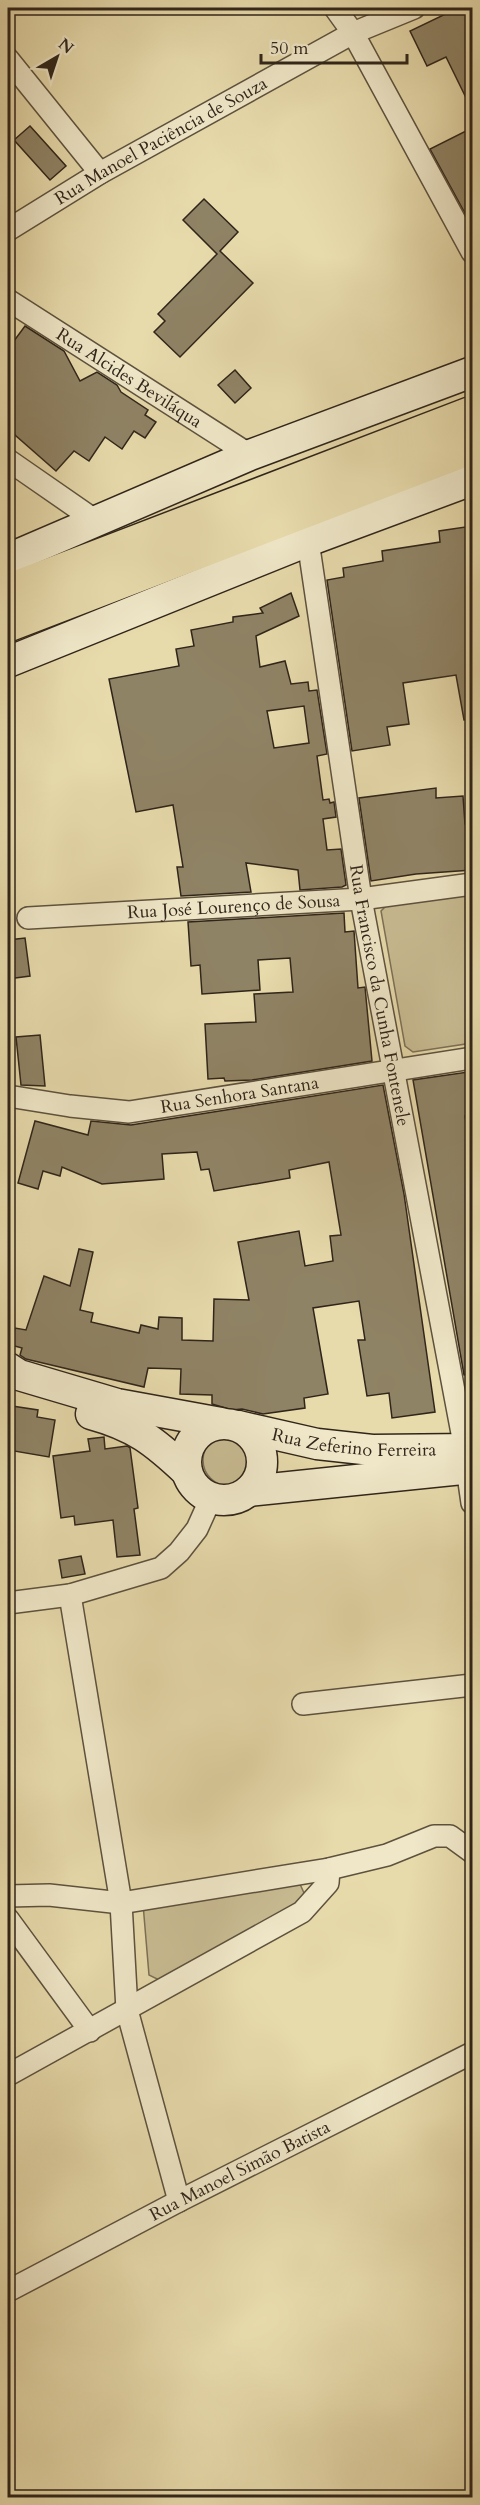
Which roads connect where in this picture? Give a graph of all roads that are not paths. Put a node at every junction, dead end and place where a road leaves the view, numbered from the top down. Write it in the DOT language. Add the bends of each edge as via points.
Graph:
graph roads {
  1 [pos="335,8"];
  2 [pos="414,8"];
  3 [pos="353,33"];
  4 [pos="8,59"];
  5 [pos="100,173"];
  6 [pos="8,230"];
  7 [pos="472,252"];
  8 [pos="13,310"];
  9 [pos="472,372"];
  10 [pos="472,413"];
  11 [pos="472,447"];
  12 [pos="250,455"];
  13 [pos="8,460"];
  14 [pos="472,480"];
  15 [pos="96,521"];
  16 [pos="308,541"];
  17 [pos="8,559"];
  18 [pos="8,591"];
  19 [pos="8,625"];
  20 [pos="8,662"];
  21 [pos="472,884"];
  22 [pos="361,899"];
  23 [pos="28,918"];
  24 [pos="472,1058"];
  25 [pos="395,1069"];
  26 [pos="8,1096"];
  27 [pos="8,1368"];
  28 [pos="8,1390"];
  29 [pos="229,1425"];
  30 [pos="469,1459"];
  31 [pos="187,1472"];
  32 [pos="249,1491"];
  33 [pos="211,1498"];
  34 [pos="472,1503"];
  35 [pos="70,1595"];
  36 [pos="8,1604"];
  37 [pos="472,1685"];
  38 [pos="303,1704"];
  39 [pos="470,1844"];
  40 [pos="329,1869"];
  41 [pos="8,1896"];
  42 [pos="121,1903"];
  43 [pos="8,1918"];
  44 [pos="127,2010"];
  45 [pos="90,2031"];
  46 [pos="472,2053"];
  47 [pos="8,2075"];
  48 [pos="179,2201"];
  49 [pos="8,2290"];
  1 -- 3 [label="street"];
  2 -- 3 [label="street, Rua Manoel Paciência de Souza"];
  3 -- 5 [label="street, Rua Manoel Paciência de Souza"];
  3 -- 7 [label="street"];
  4 -- 5 [label="street"];
  5 -- 6 [label="street, Rua Manoel Paciência de Souza"];
  8 -- 12 [label="street, Rua Alcides Beviláqua"];
  9 -- 12 [label="main road"];
  10 -- 18 [label="highway"];
  11 -- 19 [label="highway"];
  12 -- 15 [label="main road"];
  13 -- 15 [label="street"];
  14 -- 16 [label="main road"];
  15 -- 17 [label="main road"];
  16 -- 20 [label="main road"];
  16 -- 22 [label="street, Rua Francisco da Cunha Fontenele"];
  21 -- 22 [label="street, Rua José Lourenço de Sousa"];
  22 -- 23 [label="street, Rua José Lourenço de Sousa"];
  22 -- 25 [label="street, Rua Francisco da Cunha Fontenele"];
  24 -- 25 [label="street, Rua Senhora Santana"];
  25 -- 26 [label="street, Rua Senhora Santana" via="129,1112"];
  25 -- 30 [label="street, Rua Francisco da Cunha Fontenele"];
  27 -- 29 [label="main road, Rua Zeferino Ferreira" via="19,1375 117,1404"];
  28 -- 31 [label="main road" via="112,1420 145,1435"];
  29 -- 30 [label="main road, Rua Zeferino Ferreira" via="317,1444"];
  29 -- 31 [label="main road" via="200,1431 187,1449"];
  29 -- 32 [label="main road" via="249,1433 261,1456 262,1469"];
  30 -- 32 [label="main road, Rua Zeferino Ferreira"];
  30 -- 34 [label="street, Rua Francisco da Cunha Fontenele"];
  31 -- 33 [label="main road" via="191,1483"];
  32 -- 33 [label="main road" via="236,1498"];
  33 -- 35 [label="street" via="197,1529 161,1568"];
  35 -- 36 [label="street"];
  35 -- 42 [label="street"];
  37 -- 38 [label="street"];
  39 -- 40 [label="street" via="450,1836 434,1836 387,1855"];
  40 -- 42 [label="street"];
  40 -- 44 [label="street" via="328,1883 302,1912"];
  41 -- 42 [label="street" via="49,1895"];
  42 -- 44 [label="street"];
  43 -- 45 [label="street"];
  44 -- 45 [label="street"];
  44 -- 48 [label="street"];
  45 -- 47 [label="street"];
  46 -- 48 [label="street, Rua Manoel Simão Batista"];
  48 -- 49 [label="street, Rua Manoel Simão Batista"];
}
